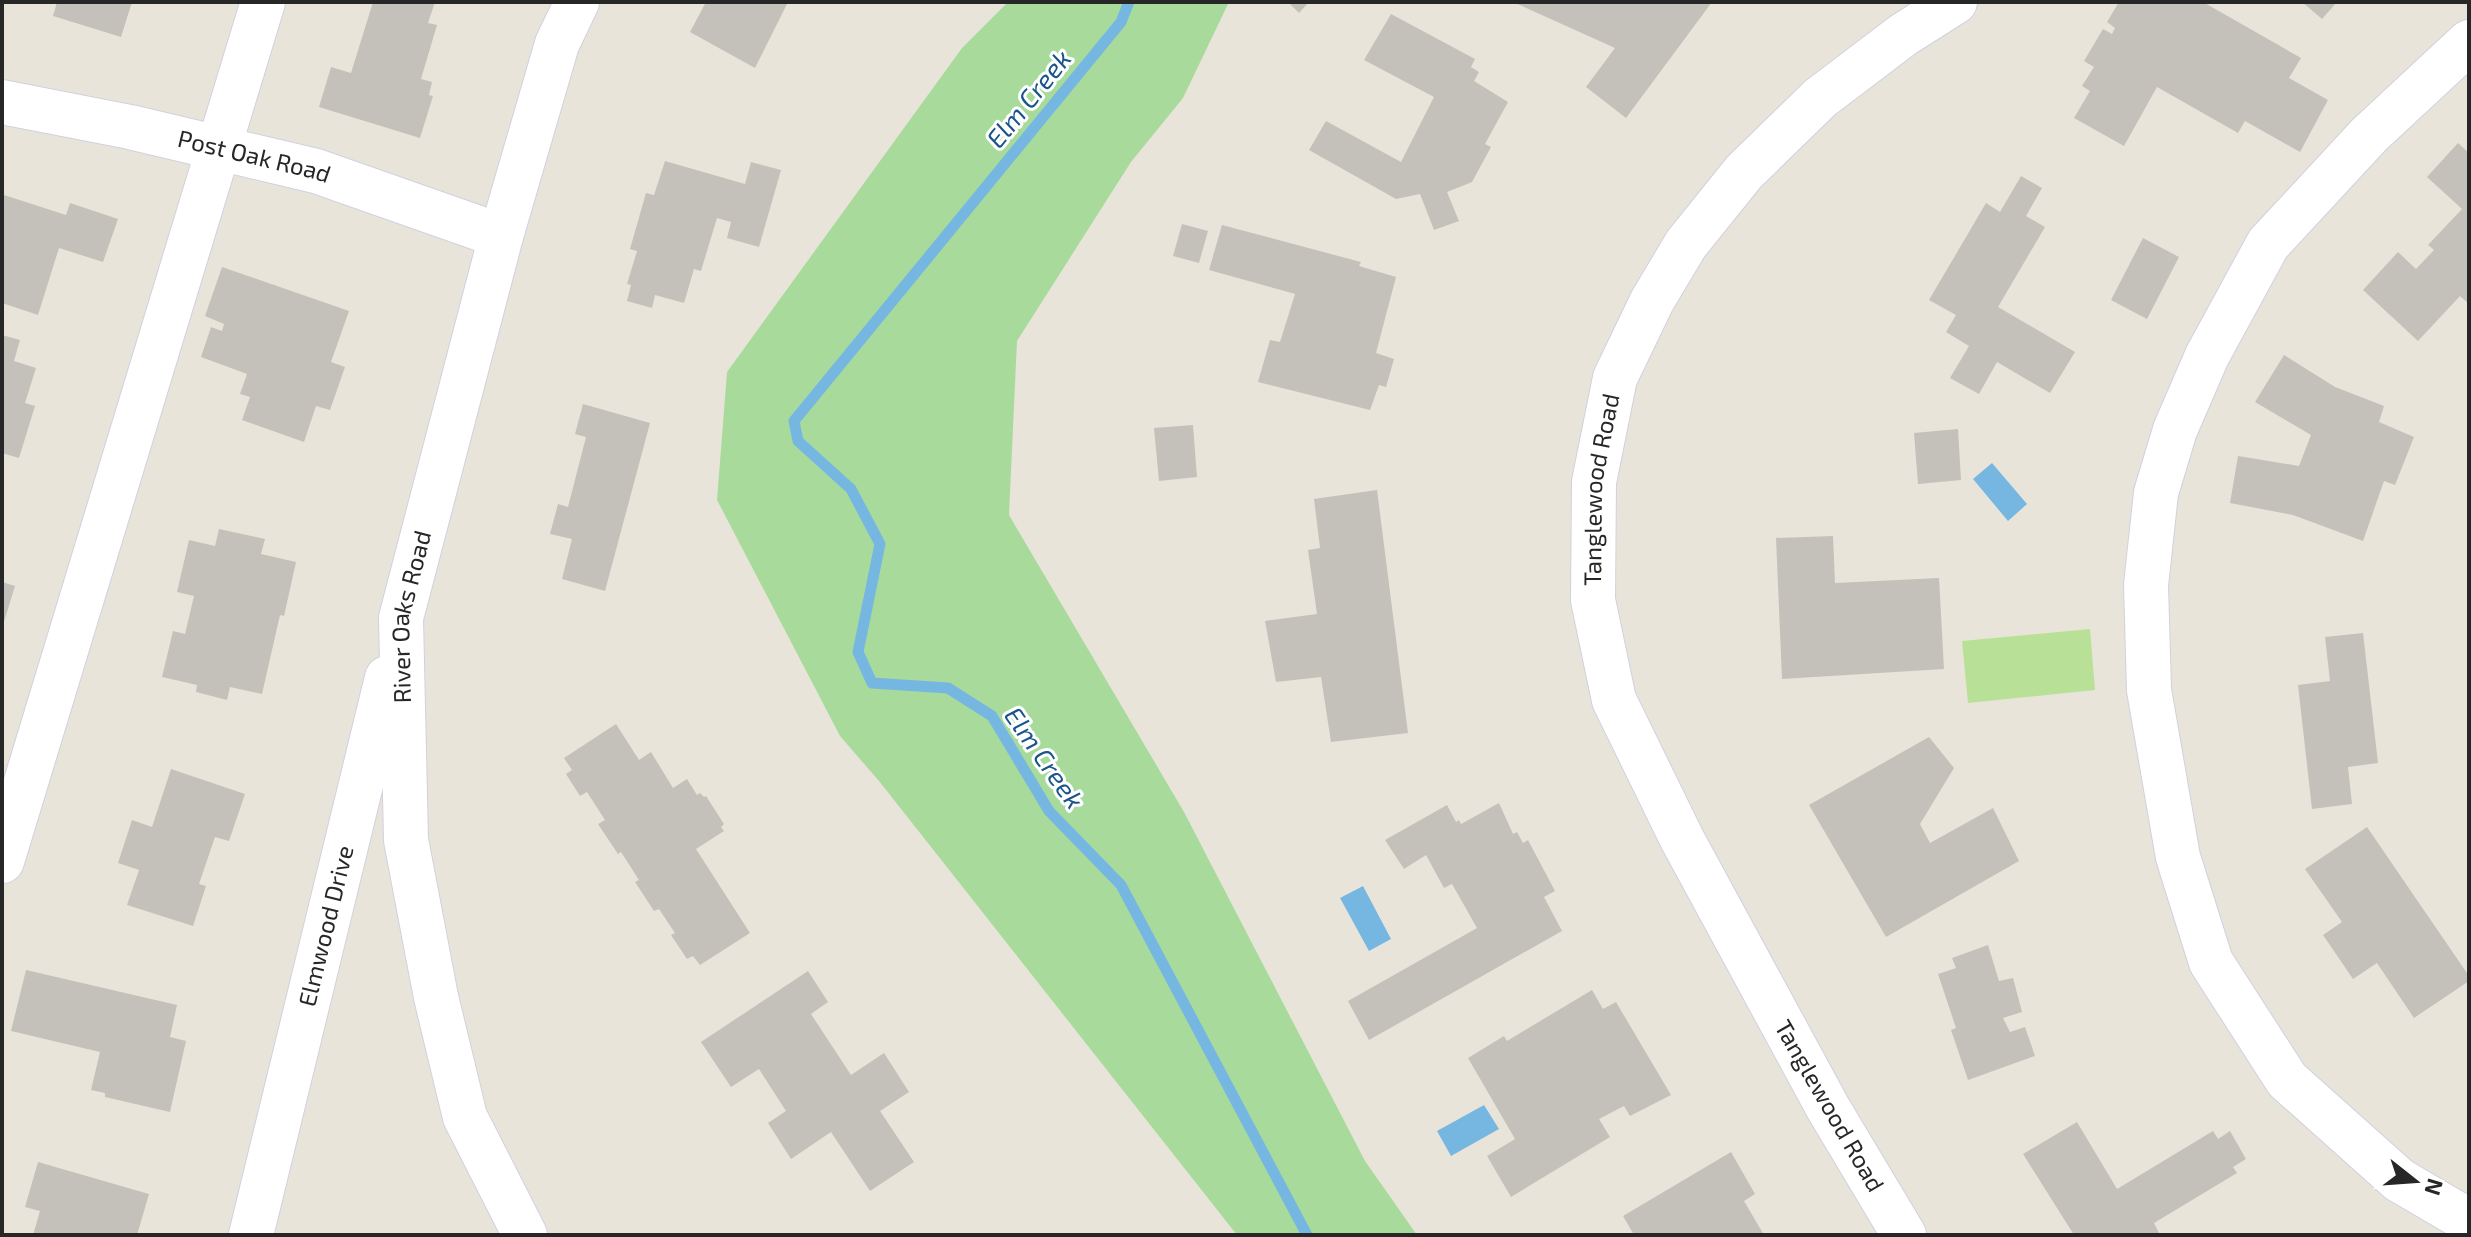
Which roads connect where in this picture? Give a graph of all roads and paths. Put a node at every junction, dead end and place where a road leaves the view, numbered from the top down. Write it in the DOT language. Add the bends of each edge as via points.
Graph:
graph roads {
  1 [pos="263,2"];
  2 [pos="577,2"];
  3 [pos="1955,2"];
  4 [pos="2469,42"];
  5 [pos="2,102"];
  6 [pos="217,148"];
  7 [pos="501,236"];
  8 [pos="401,618"];
  9 [pos="2,861"];
  10 [pos="2469,1221"];
  11 [pos="251,1235"];
  12 [pos="525,1235"];
  13 [pos="1904,1235"];
  1 -- 6 [label="street"];
  2 -- 7 [label="street, River Oaks Road" via="557,44"];
  3 -- 13 [label="street, Tanglewood Road" via="1820,98 1744,172 1686,244 1615,378 1594,482 1593,600 1614,700 1682,839 1828,1108"];
  4 -- 10 [label="street" via="2369,135 2268,244 2207,356 2175,430 2156,493 2146,585 2149,690 2178,857 2211,962 2287,1080 2399,1180"];
  5 -- 6 [label="street, Post Oak Road"];
  6 -- 7 [label="street, Post Oak Road" via="316,171"];
  6 -- 9 [label="street"];
  7 -- 8 [label="street, River Oaks Road"];
  8 -- 11 [label="street, Elmwood Drive"];
  8 -- 12 [label="street, River Oaks Road" via="406,840 436,997 465,1117"];
}
